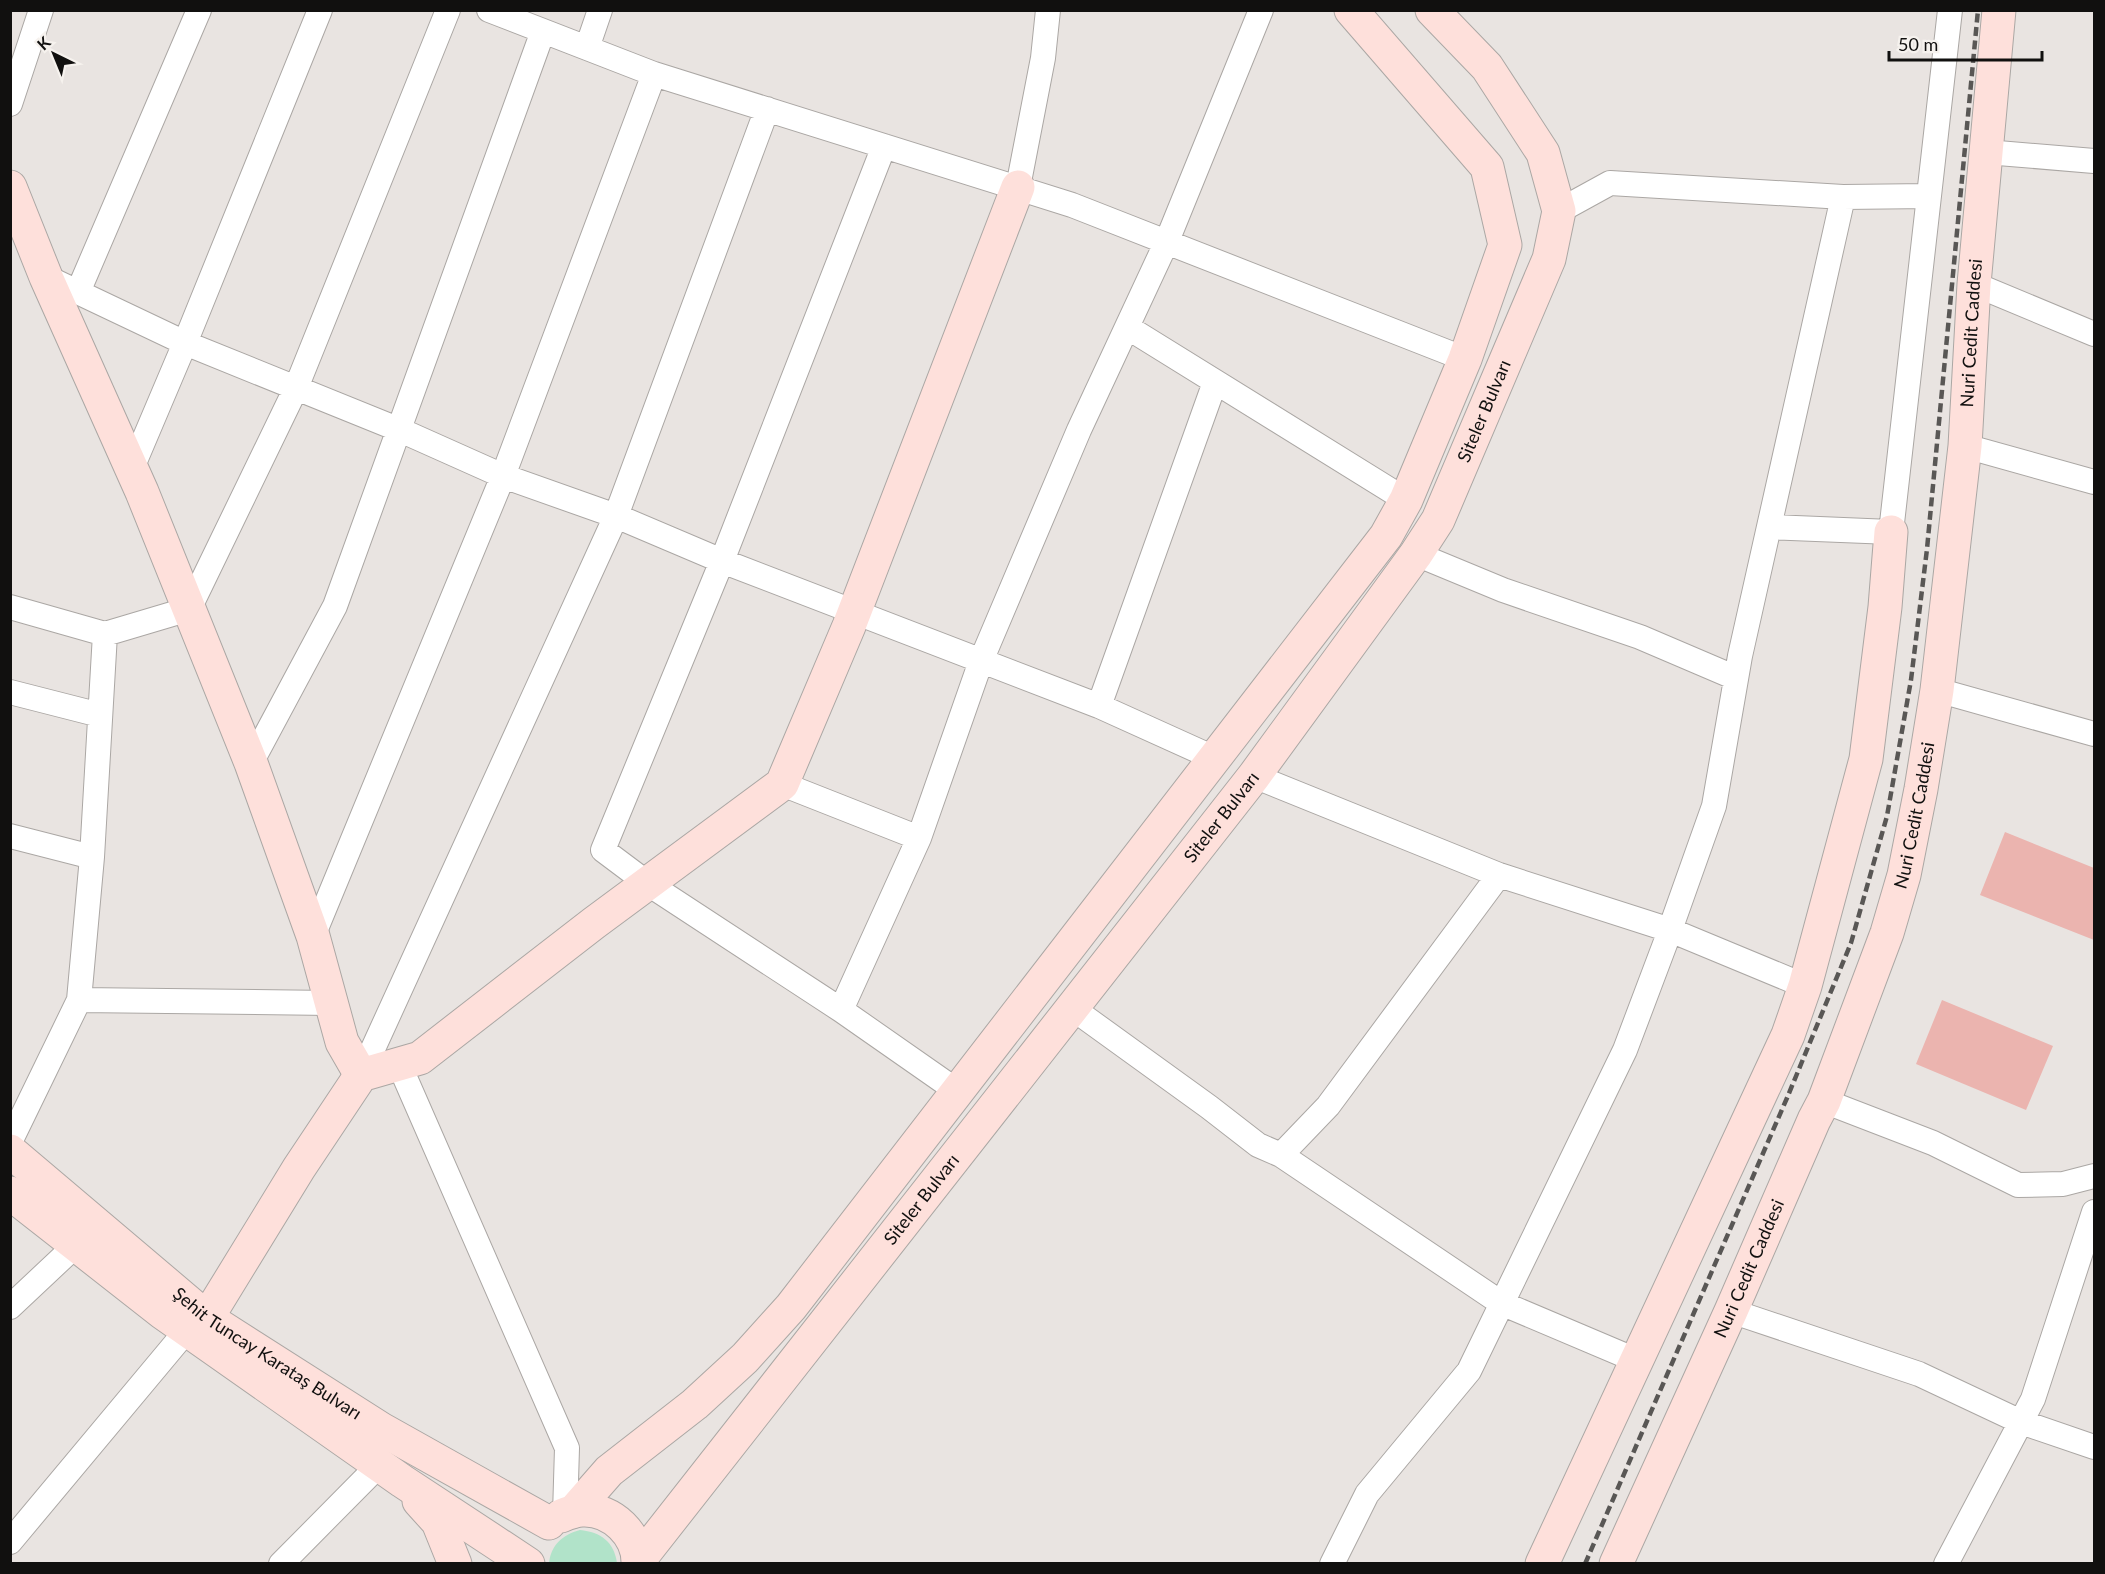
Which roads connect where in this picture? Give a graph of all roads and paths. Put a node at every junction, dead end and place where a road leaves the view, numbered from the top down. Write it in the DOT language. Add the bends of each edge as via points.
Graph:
graph roads {
  1 [pos="41,10"];
  2 [pos="199,10"];
  3 [pos="320,10"];
  4 [pos="448,10"];
  5 [pos="489,10"];
  6 [pos="600,10"];
  7 [pos="1048,10"];
  8 [pos="1261,10"];
  9 [pos="1351,10"];
  10 [pos="1432,10"];
  11 [pos="1950,10"];
  12 [pos="1999,10"];
  13 [pos="543,31"];
  14 [pos="587,48"];
  15 [pos="654,74"];
  16 [pos="10,104"];
  17 [pos="767,110"];
  18 [pos="884,146"];
  19 [pos="1986,152"];
  20 [pos="2094,161"];
  21 [pos="1018,187"];
  22 [pos="1929,196"];
  23 [pos="1843,197"];
  24 [pos="1559,211"];
  25 [pos="13,213"];
  26 [pos="1167,241"];
  27 [pos="45,277"];
  28 [pos="1974,284"];
  29 [pos="78,292"];
  30 [pos="1127,327"];
  31 [pos="2094,334"];
  32 [pos="185,343"];
  33 [pos="1465,359"];
  34 [pos="1215,382"];
  35 [pos="296,388"];
  36 [pos="400,430"];
  37 [pos="1965,446"];
  38 [pos="132,468"];
  39 [pos="503,476"];
  40 [pos="2094,482"];
  41 [pos="1406,500"];
  42 [pos="616,516"];
  43 [pos="1769,527"];
  44 [pos="1892,532"];
  45 [pos="1416,554"];
  46 [pos="722,561"];
  47 [pos="10,607"];
  48 [pos="189,609"];
  49 [pos="854,612"];
  50 [pos="105,633"];
  51 [pos="981,661"];
  52 [pos="1736,678"];
  53 [pos="1937,690"];
  54 [pos="10,692"];
  55 [pos="1099,706"];
  56 [pos="100,716"];
  57 [pos="2094,734"];
  58 [pos="1214,758"];
  59 [pos="251,763"];
  60 [pos="1254,776"];
  61 [pos="782,783"];
  62 [pos="10,836"];
  63 [pos="919,838"];
  64 [pos="92,857"];
  65 [pos="1499,875"];
  66 [pos="648,883"];
  67 [pos="1670,930"];
  68 [pos="313,936"];
  69 [pos="1805,986"];
  70 [pos="79,1000"];
  71 [pos="331,1003"];
  72 [pos="1072,1008"];
  73 [pos="841,1010"];
  74 [pos="399,1064"];
  75 [pos="360,1075"];
  76 [pos="957,1091"];
  77 [pos="1824,1101"];
  78 [pos="10,1142"];
  79 [pos="10,1151"];
  80 [pos="1281,1155"];
  81 [pos="2094,1176"];
  82 [pos="10,1193"];
  83 [pos="2094,1212"];
  84 [pos="76,1245"];
  85 [pos="1501,1303"];
  86 [pos="10,1308"];
  87 [pos="1731,1311"];
  88 [pos="197,1324"];
  89 [pos="1638,1361"];
  90 [pos="2020,1422"];
  91 [pos="2094,1447"];
  92 [pos="390,1473"];
  93 [pos="563,1516"];
  94 [pos="10,1542"];
  95 [pos="638,1562"];
  96 [pos="281,1563"];
  97 [pos="455,1563"];
  98 [pos="530,1563"];
  99 [pos="1332,1563"];
  100 [pos="1542,1563"];
  101 [pos="1616,1563"];
  102 [pos="1946,1563"];
  1 -- 16 [label="street"];
  2 -- 29 [label="street"];
  3 -- 32 [label="street"];
  4 -- 35 [label="street"];
  5 -- 13 [label="street"];
  6 -- 14 [label="street"];
  7 -- 21 [label="street" via="1043,58"];
  8 -- 26 [label="street"];
  9 -- 33 [label="main road, Siteler Bulvarı" via="1487,167 1505,245"];
  10 -- 24 [label="main road, Siteler Bulvarı" via="1486,67 1543,153"];
  11 -- 22 [label="street"];
  12 -- 19 [label="main road, Nuri Cedit Caddesi"];
  13 -- 14 [label="street"];
  13 -- 36 [label="street"];
  14 -- 15 [label="street"];
  15 -- 17 [label="street"];
  15 -- 39 [label="street"];
  17 -- 18 [label="street"];
  17 -- 42 [label="street"];
  18 -- 21 [label="street"];
  18 -- 46 [label="street"];
  19 -- 20 [label="street"];
  19 -- 28 [label="main road, Nuri Cedit Caddesi"];
  21 -- 26 [label="street"];
  21 -- 49 [label="main road"];
  22 -- 23 [label="street"];
  22 -- 44 [label="street"];
  23 -- 24 [label="street" via="1610,183"];
  23 -- 43 [label="street"];
  24 -- 45 [label="main road, Siteler Bulvarı" via="1549,259 1438,520"];
  25 -- 27 [label="main road"];
  26 -- 30 [label="street"];
  26 -- 33 [label="street"];
  27 -- 29 [label="street"];
  27 -- 38 [label="main road"];
  28 -- 31 [label="street"];
  28 -- 37 [label="main road, Nuri Cedit Caddesi"];
  29 -- 32 [label="street"];
  30 -- 34 [label="street"];
  30 -- 51 [label="street"];
  32 -- 35 [label="street"];
  32 -- 38 [label="street"];
  33 -- 41 [label="main road, Siteler Bulvarı"];
  34 -- 41 [label="street"];
  34 -- 55 [label="street"];
  35 -- 36 [label="street"];
  35 -- 48 [label="street"];
  36 -- 39 [label="street"];
  36 -- 59 [label="street" via="335,606"];
  37 -- 40 [label="street"];
  37 -- 53 [label="main road, Nuri Cedit Caddesi"];
  38 -- 48 [label="main road"];
  39 -- 42 [label="street"];
  39 -- 68 [label="street"];
  41 -- 58 [label="main road, Siteler Bulvarı" via="1386,536"];
  42 -- 46 [label="street"];
  42 -- 75 [label="street"];
  43 -- 44 [label="street"];
  43 -- 52 [label="street"];
  44 -- 69 [label="main road" via="1866,759"];
  45 -- 52 [label="street" via="1503,590 1641,637"];
  45 -- 60 [label="main road, Siteler Bulvarı"];
  46 -- 49 [label="street"];
  46 -- 66 [label="street" via="603,850"];
  47 -- 50 [label="street"];
  48 -- 50 [label="street"];
  48 -- 59 [label="main road"];
  49 -- 51 [label="street"];
  49 -- 61 [label="main road"];
  50 -- 56 [label="street"];
  51 -- 55 [label="street"];
  51 -- 63 [label="street"];
  52 -- 67 [label="street" via="1714,806"];
  53 -- 57 [label="street"];
  53 -- 77 [label="main road, Nuri Cedit Caddesi" via="1904,875 1887,933"];
  54 -- 56 [label="street"];
  55 -- 58 [label="street"];
  56 -- 64 [label="street"];
  58 -- 76 [label="main road, Siteler Bulvarı"];
  59 -- 68 [label="main road"];
  60 -- 65 [label="street"];
  60 -- 72 [label="main road, Siteler Bulvarı"];
  61 -- 63 [label="street"];
  61 -- 66 [label="main road"];
  62 -- 64 [label="street"];
  63 -- 73 [label="street"];
  64 -- 70 [label="street"];
  65 -- 67 [label="street"];
  65 -- 80 [label="street" via="1328,1106"];
  66 -- 73 [label="street"];
  66 -- 74 [label="main road" via="420,1058"];
  67 -- 69 [label="street"];
  67 -- 85 [label="street" via="1625,1050"];
  68 -- 71 [label="main road"];
  69 -- 89 [label="main road" via="1788,1035"];
  70 -- 71 [label="street"];
  70 -- 78 [label="street"];
  71 -- 75 [label="main road" via="342,1042"];
  72 -- 80 [label="street" via="1258,1145"];
  72 -- 95 [label="main road, Siteler Bulvarı"];
  73 -- 76 [label="street"];
  74 -- 75 [label="main road"];
  74 -- 93 [label="street" via="567,1448"];
  75 -- 88 [label="main road"];
  76 -- 93 [label="main road, Siteler Bulvarı" via="791,1307 745,1358 609,1471"];
  77 -- 81 [label="street" via="1933,1143 2018,1185 2063,1184"];
  77 -- 87 [label="main road, Nuri Cedit Caddesi"];
  79 -- 88 [label="main road, Şehit Tuncay Karataş Bulvarı"];
  80 -- 85 [label="street"];
  82 -- 84 [label="main road, Şehit Tuncay Karataş Bulvarı"];
  83 -- 90 [label="street" via="2032,1399"];
  84 -- 86 [label="street"];
  84 -- 88 [label="main road, Şehit Tuncay Karataş Bulvarı" via="163,1314"];
  85 -- 89 [label="street"];
  85 -- 99 [label="street" via="1468,1371 1367,1494"];
  87 -- 90 [label="street" via="1919,1374"];
  87 -- 101 [label="main road, Nuri Cedit Caddesi"];
  88 -- 92 [label="main road, Şehit Tuncay Karataş Bulvarı"];
  88 -- 93 [label="main road, Şehit Tuncay Karataş Bulvarı" via="381,1429"];
  88 -- 94 [label="street"];
  89 -- 100 [label="main road"];
  90 -- 91 [label="street"];
  90 -- 102 [label="street"];
  92 -- 96 [label="street"];
  92 -- 97 [label="main road" via="438,1522"];
  92 -- 98 [label="main road, Şehit Tuncay Karataş Bulvarı"];
  93 -- 95 [label="main road" via="586,1510 619,1522 630,1534"];
  93 -- 98 [label="main road, Siteler Bulvarı" via="538,1538"];
}
